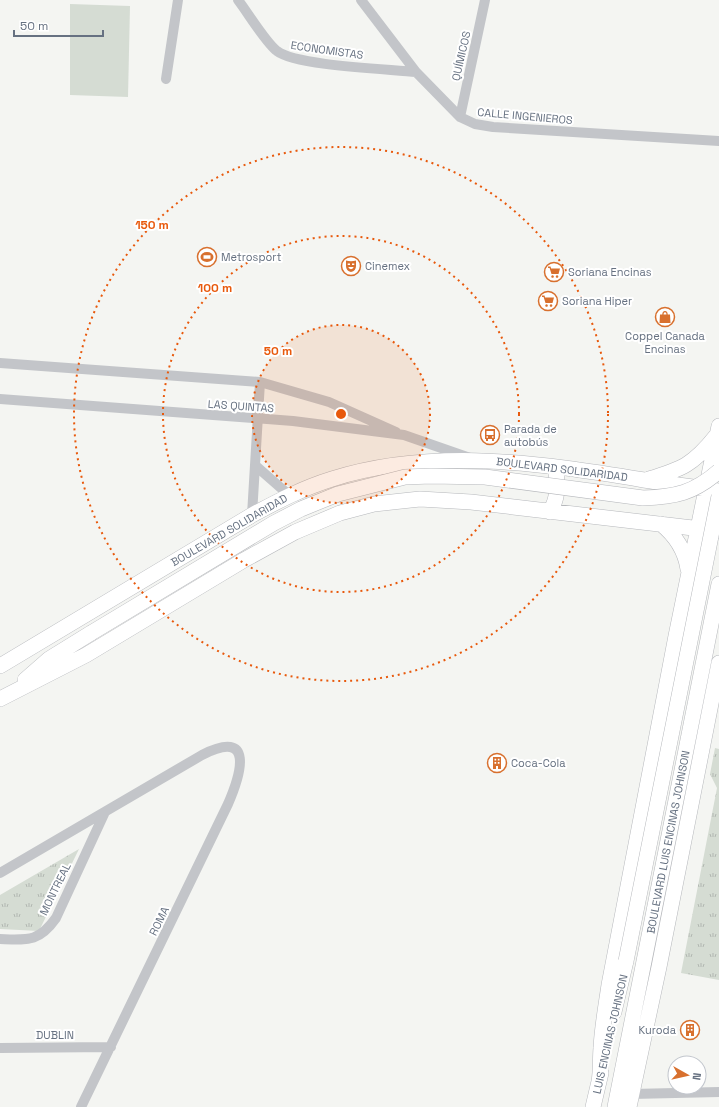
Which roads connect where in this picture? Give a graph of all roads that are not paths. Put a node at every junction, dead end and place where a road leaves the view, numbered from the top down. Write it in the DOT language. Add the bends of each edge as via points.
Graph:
graph roads {
  1 [pos="178,0"];
  2 [pos="238,0"];
  3 [pos="361,0"];
  4 [pos="485,0"];
  5 [pos="416,72"];
  6 [pos="166,80"];
  7 [pos="460,117"];
  8 [pos="719,141"];
  9 [pos="0,363"];
  10 [pos="260,382"];
  11 [pos="0,399"];
  12 [pos="256,420"];
  13 [pos="718,430"];
  14 [pos="404,435"];
  15 [pos="476,460"];
  16 [pos="256,466"];
  17 [pos="555,467"];
  18 [pos="719,471"];
  19 [pos="645,480"];
  20 [pos="712,490"];
  21 [pos="290,495"];
  22 [pos="719,496"];
  23 [pos="550,512"];
  24 [pos="252,515"];
  25 [pos="661,524"];
  26 [pos="698,528"];
  27 [pos="719,531"];
  28 [pos="719,572"];
  29 [pos="689,574"];
  30 [pos="719,584"];
  31 [pos="688,651"];
  32 [pos="719,663"];
  33 [pos="0,666"];
  34 [pos="4,697"];
  35 [pos="105,812"];
  36 [pos="0,873"];
  37 [pos="0,939"];
  38 [pos="626,961"];
  39 [pos="111,1047"];
  40 [pos="0,1048"];
  41 [pos="599,1082"];
  42 [pos="719,1092"];
  43 [pos="623,1102"];
  44 [pos="81,1107"];
  45 [pos="593,1107"];
  1 -- 6 [label="street"];
  2 -- 5 [label="street, ECONOMISTAS" via="270,44 284,56"];
  3 -- 5 [label="street, CALLE INGENIEROS"];
  4 -- 7 [label="street, QUÍMICOS"];
  5 -- 7 [label="street, CALLE INGENIEROS"];
  7 -- 8 [label="street, CALLE INGENIEROS" via="475,124 493,126"];
  9 -- 10 [label="street"];
  10 -- 12 [label="street"];
  10 -- 14 [label="street" via="329,402"];
  11 -- 12 [label="street, LAS QUINTAS"];
  12 -- 14 [label="street, LAS QUINTAS" via="293,421"];
  12 -- 16 [label="street"];
  13 -- 19 [label="main road" via="692,462 675,471"];
  13 -- 20 [label="main road"];
  14 -- 15 [label="street, LAS QUINTAS"];
  15 -- 17 [label="main road, BOULEVARD SOLIDARIDAD" via="510,461"];
  15 -- 21 [label="main road, BOULEVARD SOLIDARIDAD" via="432,462 363,471 332,479"];
  16 -- 21 [label="street"];
  16 -- 24 [label="street"];
  17 -- 19 [label="main road, BOULEVARD SOLIDARIDAD"];
  17 -- 23 [label="main road" via="558,489"];
  18 -- 34 [label="main road, bridge" via="707,482 690,491 643,498 466,476 405,477 366,486 301,509 274,523 49,659"];
  19 -- 20 [label="main road, BOULEVARD SOLIDARIDAD"];
  20 -- 26 [label="main road"];
  21 -- 24 [label="main road, BOULEVARD SOLIDARIDAD"];
  22 -- 31 [label="main road, BOULEVARD LUIS ENCINAS JOHNSON, bridge"];
  23 -- 25 [label="main road"];
  23 -- 34 [label="main road" via="420,499 374,504 340,513 295,532 86,655"];
  24 -- 33 [label="main road, BOULEVARD SOLIDARIDAD"];
  25 -- 26 [label="main road"];
  25 -- 29 [label="main road" via="678,540"];
  26 -- 27 [label="main road"];
  26 -- 29 [label="main road"];
  28 -- 31 [label="main road, bridge"];
  29 -- 41 [label="main road" via="609,985 602,1030"];
  30 -- 43 [label="main road, BOULEVARD LUIS ENCINAS JOHNSON"];
  31 -- 38 [label="main road, BOULEVARD LUIS ENCINAS JOHNSON, bridge"];
  32 -- 43 [label="main road" via="660,967"];
  35 -- 36 [label="street"];
  35 -- 37 [label="street, MONTREAL" via="48,930 37,938"];
  35 -- 39 [label="street, ROMA" via="220,747 234,748 241,759 238,781"];
  38 -- 41 [label="main road, LUIS ENCINAS JOHNSON"];
  39 -- 40 [label="street, DUBLIN"];
  39 -- 44 [label="street, ROMA"];
  41 -- 45 [label="main road, LUIS ENCINAS JOHNSON"];
  42 -- 43 [label="street"];
}
